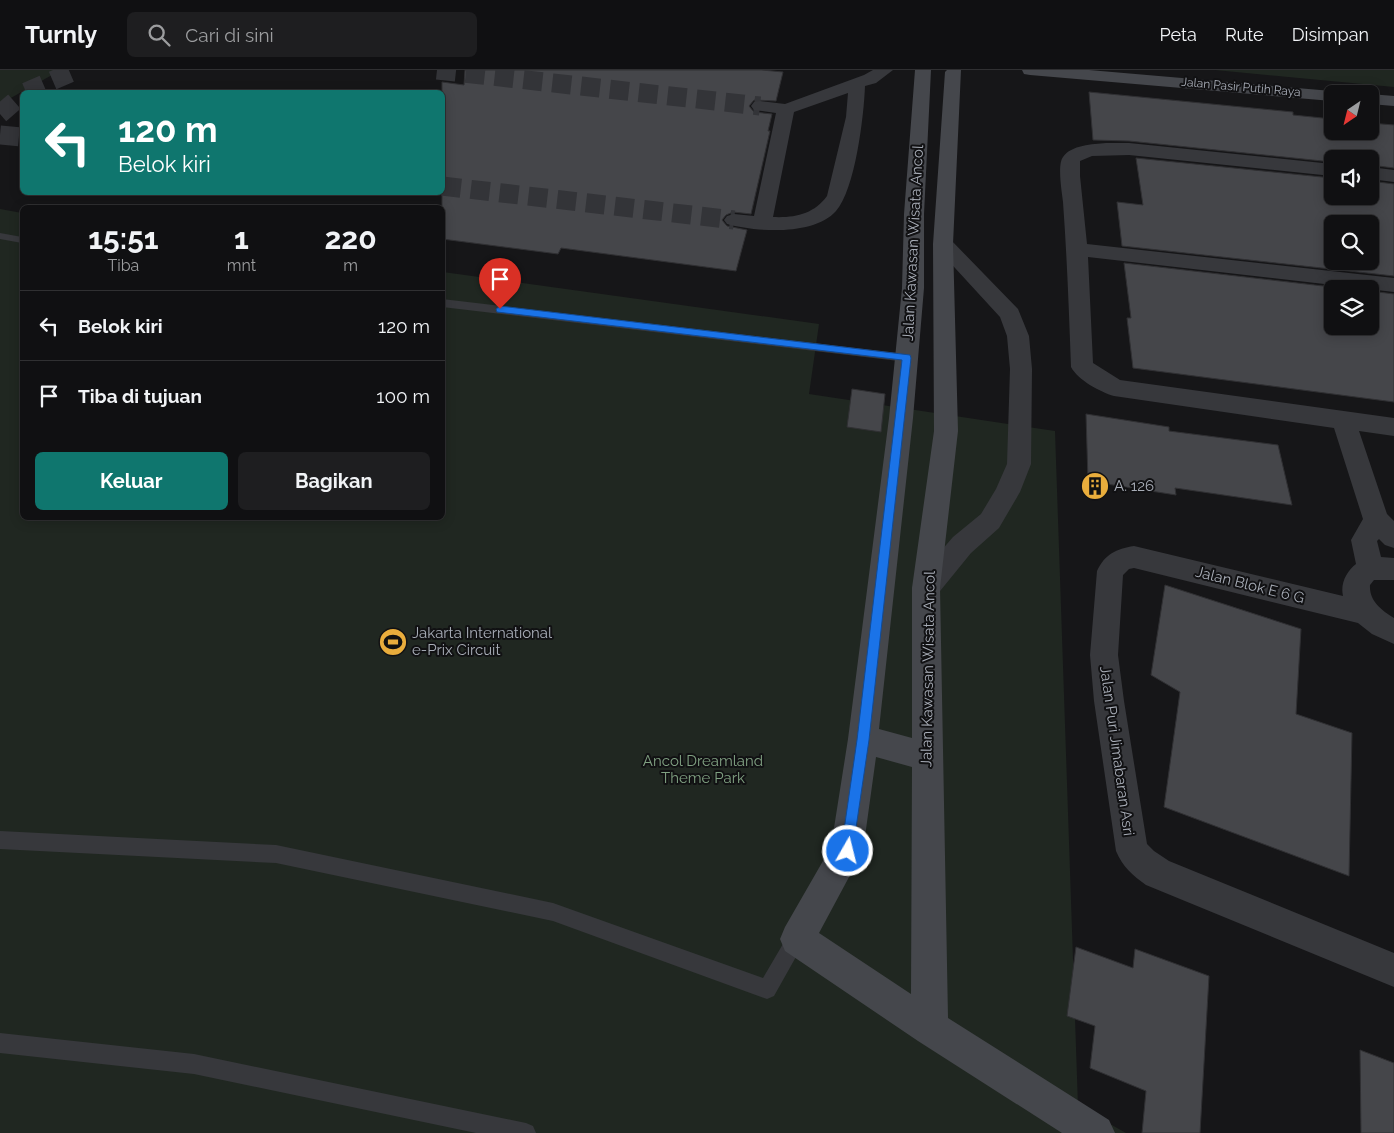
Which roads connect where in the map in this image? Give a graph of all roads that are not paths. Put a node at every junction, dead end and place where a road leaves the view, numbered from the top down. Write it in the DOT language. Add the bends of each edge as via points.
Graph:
graph roads {
  1 [pos="885,70"];
  2 [pos="923,70"];
  3 [pos="928,70"];
  4 [pos="1030,70"];
  5 [pos="959,71"];
  6 [pos="857,83"];
  7 [pos="1324,95"];
  8 [pos="1379,100"];
  9 [pos="1394,101"];
  10 [pos="760,106"];
  11 [pos="786,109"];
  12 [pos="1324,169"];
  13 [pos="1379,175"];
  14 [pos="1394,176"];
  15 [pos="734,220"];
  16 [pos="762,224"];
  17 [pos="0,236"];
  18 [pos="20,240"];
  19 [pos="943,244"];
  20 [pos="1077,249"];
  21 [pos="1394,284"];
  22 [pos="445,302"];
  23 [pos="907,358"];
  24 [pos="1344,421"];
  25 [pos="1394,426"];
  26 [pos="1385,528"];
  27 [pos="1134,557"];
  28 [pos="1382,569"];
  29 [pos="926,588"];
  30 [pos="1366,613"];
  31 [pos="1394,632"];
  32 [pos="863,740"];
  33 [pos="926,756"];
  34 [pos="0,840"];
  35 [pos="797,939"];
  36 [pos="1394,970"];
  37 [pos="931,1028"];
  38 [pos="0,1043"];
  39 [pos="526,1133"];
  40 [pos="1096,1133"];
  1 -- 6 [label="street"];
  2 -- 23 [label="street, Jalan Kawasan Wisata Ancol"];
  3 -- 5 [label="street"];
  4 -- 7 [label="street, Jalan Pasir Putih Raya"];
  5 -- 19 [label="street, Jalan Kawasan Wisata Ancol"];
  6 -- 11 [label="street"];
  6 -- 16 [label="street" via="855,117 832,206 813,218 798,222"];
  8 -- 9 [label="street"];
  10 -- 11 [label="street"];
  11 -- 16 [label="street"];
  12 -- 20 [label="street" via="1129,149 1078,152 1071,159 1070,176"];
  13 -- 14 [label="street"];
  15 -- 16 [label="street"];
  17 -- 18 [label="lane"];
  19 -- 29 [label="street, Jalan Kawasan Wisata Ancol" via="946,430"];
  19 -- 29 [label="street" via="1010,314 1018,336 1021,369 1019,464 990,521 962,545"];
  20 -- 21 [label="street"];
  20 -- 24 [label="street" via="1082,367 1095,376 1114,388"];
  22 -- 23 [label="lane"];
  23 -- 32 [label="street, Jalan Kawasan Wisata Ancol"];
  24 -- 25 [label="street"];
  24 -- 26 [label="street"];
  26 -- 28 [label="street" via="1364,540"];
  27 -- 30 [label="street, Jalan Blok E 6 G"];
  27 -- 36 [label="street, Jalan Puri Jimabaran Asri" via="1121,559 1110,571 1104,655 1108,701 1132,851 1142,863 1158,873"];
  28 -- 30 [label="street" via="1362,573 1356,581 1359,602"];
  29 -- 33 [label="street, Jalan Kawasan Wisata Ancol"];
  30 -- 31 [label="street"];
  32 -- 33 [label="street"];
  32 -- 35 [label="street, Jalan Kawasan Wisata Ancol" via="848,851"];
  33 -- 37 [label="street, Jalan Kawasan Wisata Ancol"];
  34 -- 35 [label="lane" via="276,854 553,912 767,989"];
  35 -- 37 [label="street"];
  37 -- 40 [label="street"];
  38 -- 39 [label="lane" via="194,1064"];
}
